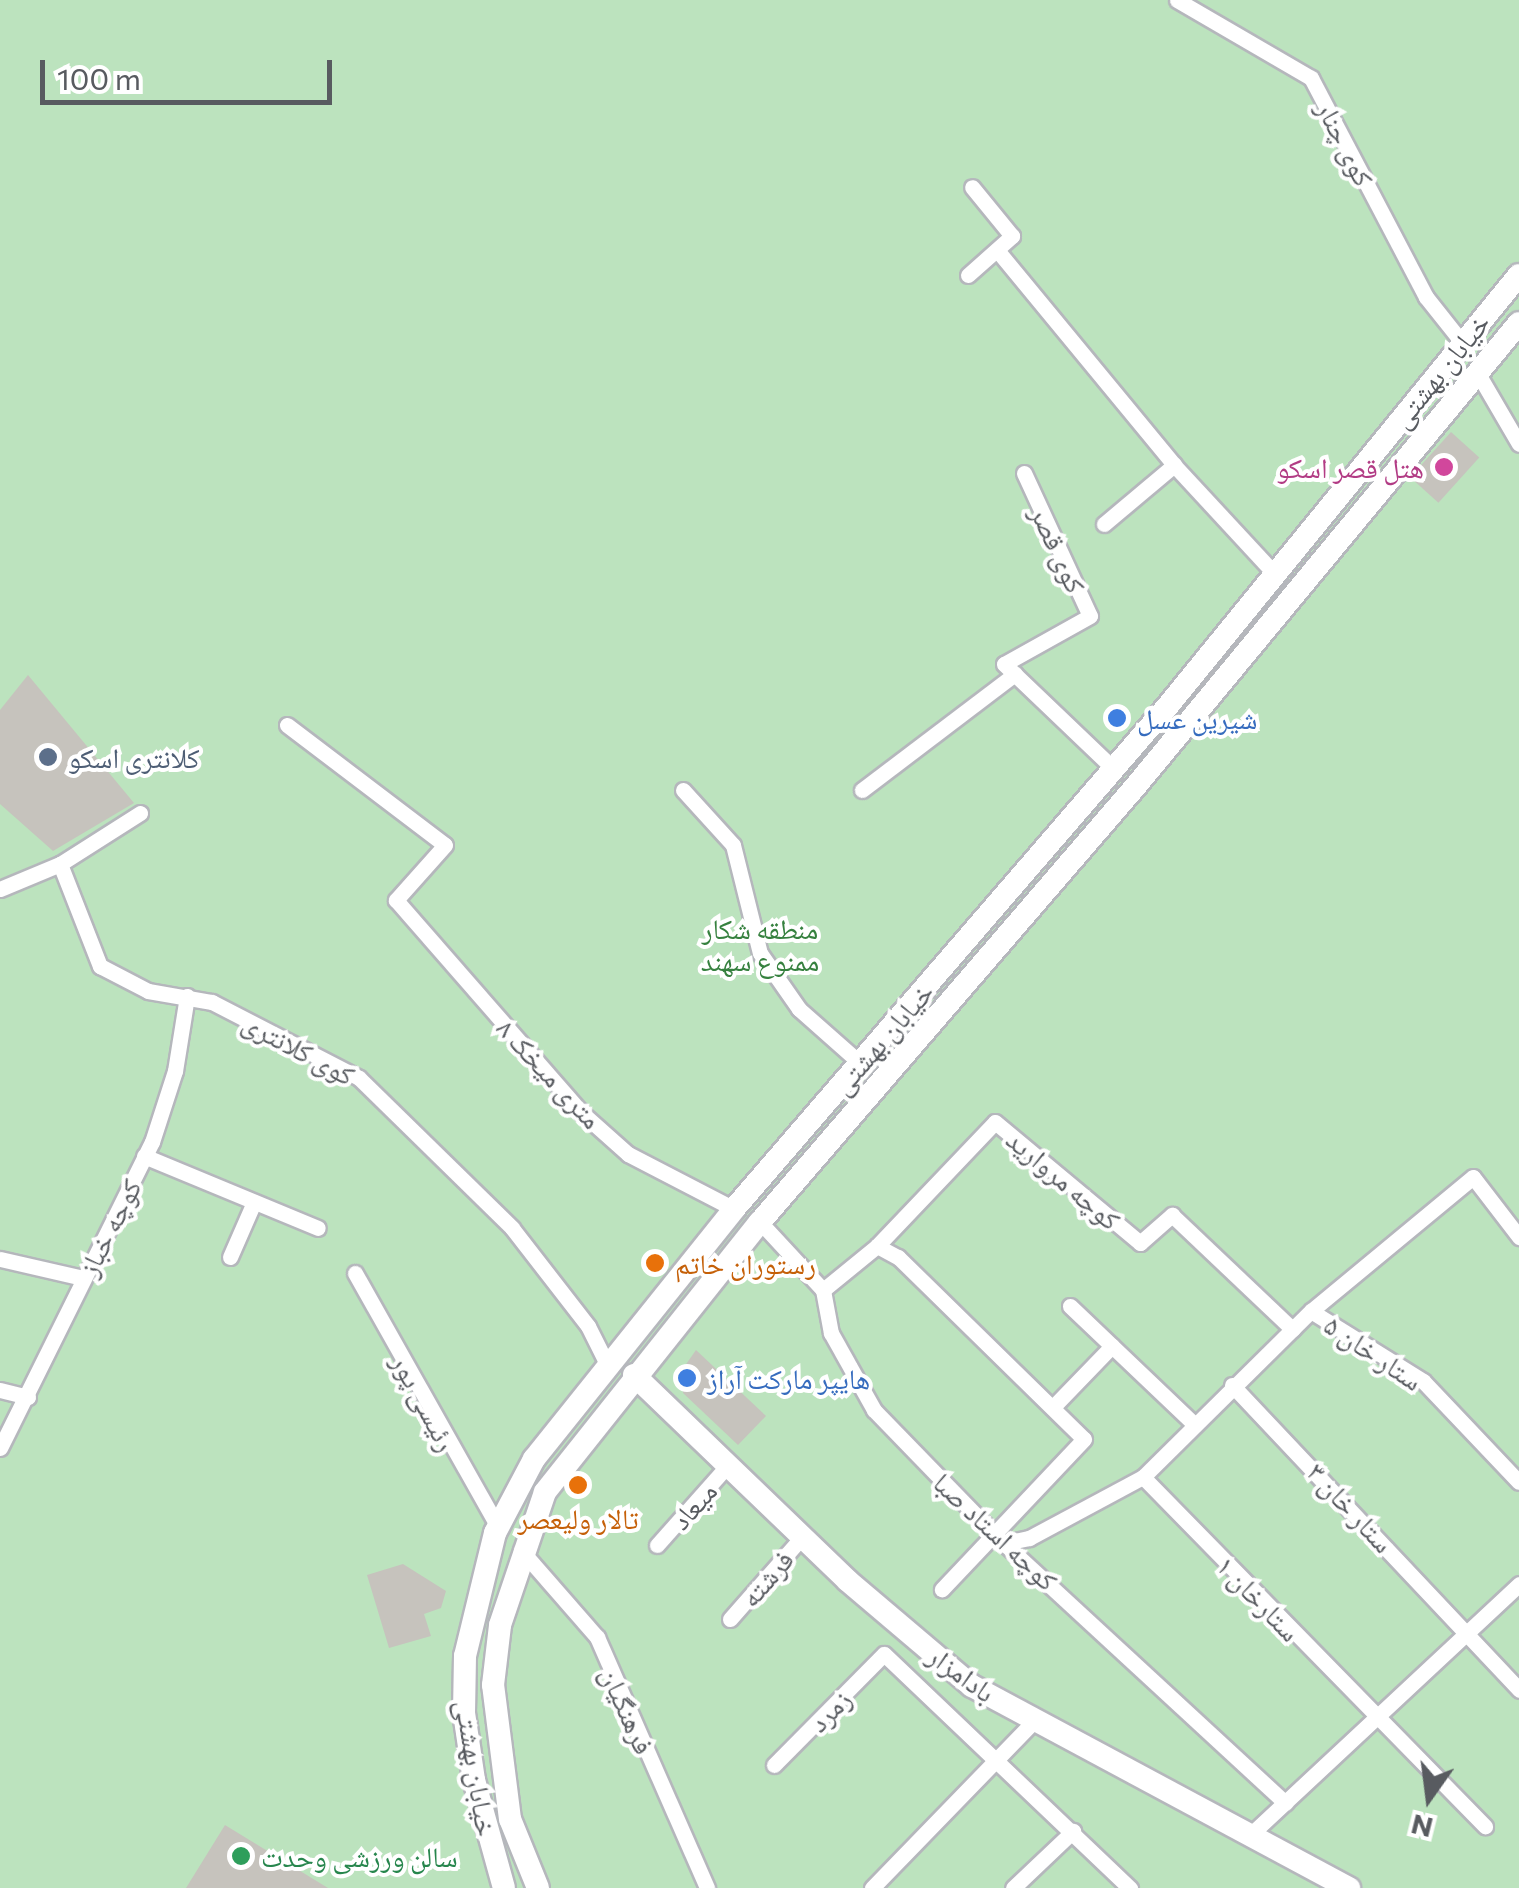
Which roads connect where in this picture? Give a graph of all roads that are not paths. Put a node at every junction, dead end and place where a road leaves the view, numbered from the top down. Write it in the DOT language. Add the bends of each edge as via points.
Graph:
graph roads {
  1 [pos="1177,0"];
  2 [pos="972,188"];
  3 [pos="997,250"];
  4 [pos="1519,274"];
  5 [pos="968,275"];
  6 [pos="1519,323"];
  7 [pos="1461,341"];
  8 [pos="1477,372"];
  9 [pos="1519,444"];
  10 [pos="1174,465"];
  11 [pos="1024,473"];
  12 [pos="1104,524"];
  13 [pos="1276,574"];
  14 [pos="1015,674"];
  15 [pos="287,724"];
  16 [pos="1114,769"];
  17 [pos="683,790"];
  18 [pos="862,790"];
  19 [pos="140,813"];
  20 [pos="60,864"];
  21 [pos="0,889"];
  22 [pos="187,996"];
  23 [pos="860,1064"];
  24 [pos="144,1156"];
  25 [pos="254,1202"];
  26 [pos="734,1209"];
  27 [pos="760,1222"];
  28 [pos="318,1228"];
  29 [pos="1519,1236"];
  30 [pos="876,1246"];
  31 [pos="230,1257"];
  32 [pos="0,1259"];
  33 [pos="356,1273"];
  34 [pos="83,1278"];
  35 [pos="823,1290"];
  36 [pos="1070,1306"];
  37 [pos="1312,1310"];
  38 [pos="1292,1330"];
  39 [pos="624,1343"];
  40 [pos="1112,1346"];
  41 [pos="605,1366"];
  42 [pos="635,1374"];
  43 [pos="1232,1385"];
  44 [pos="0,1390"];
  45 [pos="28,1396"];
  46 [pos="1053,1407"];
  47 [pos="1194,1424"];
  48 [pos="0,1448"];
  49 [pos="729,1464"];
  50 [pos="1143,1477"];
  51 [pos="1519,1482"];
  52 [pos="498,1527"];
  53 [pos="802,1537"];
  54 [pos="1000,1540"];
  55 [pos="657,1545"];
  56 [pos="520,1550"];
  57 [pos="1519,1584"];
  58 [pos="942,1589"];
  59 [pos="730,1619"];
  60 [pos="1467,1633"];
  61 [pos="1519,1690"];
  62 [pos="1374,1719"];
  63 [pos="1034,1720"];
  64 [pos="1002,1761"];
  65 [pos="774,1765"];
  66 [pos="1285,1803"];
  67 [pos="1485,1826"];
  68 [pos="1073,1831"];
  69 [pos="1248,1836"];
  70 [pos="504,1888"];
  71 [pos="538,1888"];
  72 [pos="707,1888"];
  73 [pos="872,1888"];
  74 [pos="1013,1888"];
  75 [pos="1130,1888"];
  76 [pos="1349,1888"];
  1 -- 7 [label="street, کوی چنار" via="1311,78 1426,297"];
  2 -- 3 [label="street" via="1012,236"];
  3 -- 5 [label="street"];
  3 -- 10 [label="street"];
  4 -- 7 [label="main road, خیابان بهشتی"];
  6 -- 8 [label="main road, خیابان بهشتی"];
  7 -- 13 [label="main road, خیابان بهشتی"];
  8 -- 9 [label="street"];
  8 -- 27 [label="main road, خیابان بهشتی" via="1135,787"];
  10 -- 12 [label="street"];
  10 -- 13 [label="street"];
  11 -- 14 [label="street, کوی قصر" via="1090,616 1004,664"];
  13 -- 16 [label="main road, خیابان بهشتی"];
  14 -- 16 [label="street"];
  14 -- 18 [label="street"];
  15 -- 26 [label="street, ۸ متری میخک" via="445,845 396,900 582,1113 628,1154"];
  16 -- 23 [label="main road, خیابان بهشتی"];
  17 -- 23 [label="street" via="733,845 760,953 799,1009"];
  19 -- 20 [label="street"];
  20 -- 21 [label="street"];
  20 -- 22 [label="street, کوی کلانتری" via="100,966 148,991"];
  22 -- 24 [label="street, کوچه خباز" via="175,1070"];
  22 -- 41 [label="street, کوی کلانتری" via="252,1021 359,1078 512,1228 588,1326"];
  23 -- 26 [label="main road, خیابان بهشتی"];
  24 -- 25 [label="street"];
  24 -- 34 [label="street, کوچه خباز"];
  25 -- 28 [label="street"];
  25 -- 31 [label="street"];
  26 -- 39 [label="main road, خیابان بهشتی"];
  27 -- 35 [label="street, کوچه استاد صبا"];
  27 -- 42 [label="main road, خیابان بهشتی"];
  29 -- 37 [label="street" via="1473,1177"];
  30 -- 35 [label="street"];
  30 -- 38 [label="street, کوچه مروارید" via="995,1122 1140,1243 1172,1216"];
  30 -- 46 [label="street" via="898,1257"];
  32 -- 34 [label="street"];
  33 -- 52 [label="street, رئیسی پور"];
  34 -- 45 [label="street, کوچه خباز"];
  35 -- 54 [label="street, کوچه استاد صبا" via="831,1333 874,1410"];
  36 -- 40 [label="street"];
  37 -- 38 [label="street"];
  37 -- 51 [label="street, ستار خان ۵" via="1423,1381"];
  38 -- 43 [label="street"];
  39 -- 41 [label="main road, خیابان بهشتی"];
  39 -- 42 [label="main road" via="642,1340"];
  40 -- 46 [label="street"];
  40 -- 47 [label="street"];
  41 -- 42 [label="main road" via="605,1390"];
  41 -- 52 [label="main road, خیابان بهشتی" via="534,1459"];
  42 -- 49 [label="main road, بادامزار"];
  42 -- 56 [label="main road, خیابان بهشتی" via="545,1492"];
  43 -- 47 [label="street"];
  43 -- 60 [label="street, ستار خان ۳"];
  44 -- 45 [label="street"];
  45 -- 48 [label="street, کوچه خباز"];
  46 -- 54 [label="street" via="1084,1439"];
  47 -- 50 [label="street"];
  49 -- 53 [label="main road, بادامزار"];
  49 -- 55 [label="street, میعاد"];
  50 -- 54 [label="street" via="1029,1538"];
  50 -- 62 [label="street, ستارخان ۱"];
  52 -- 70 [label="main road, خیابان بهشتی" via="474,1605 464,1713 474,1780"];
  53 -- 59 [label="street, فرشته"];
  53 -- 63 [label="main road, بادامزار" via="972,1686"];
  54 -- 58 [label="street"];
  54 -- 66 [label="street, کوچه استاد صبا"];
  56 -- 71 [label="main road, خیابان بهشتی" via="493,1684 510,1819"];
  56 -- 72 [label="street, فرهنگیان" via="596,1637"];
  57 -- 60 [label="street"];
  60 -- 61 [label="street, ستار خان ۳"];
  60 -- 62 [label="street"];
  62 -- 66 [label="street"];
  62 -- 67 [label="street, ستارخان ۱"];
  63 -- 64 [label="street"];
  63 -- 69 [label="main road, بادامزار"];
  64 -- 65 [label="street, زمرد" via="884,1654"];
  64 -- 68 [label="street"];
  64 -- 73 [label="street"];
  66 -- 69 [label="street"];
  68 -- 74 [label="street"];
  68 -- 75 [label="street"];
  69 -- 76 [label="main road, بادامزار"];
}
